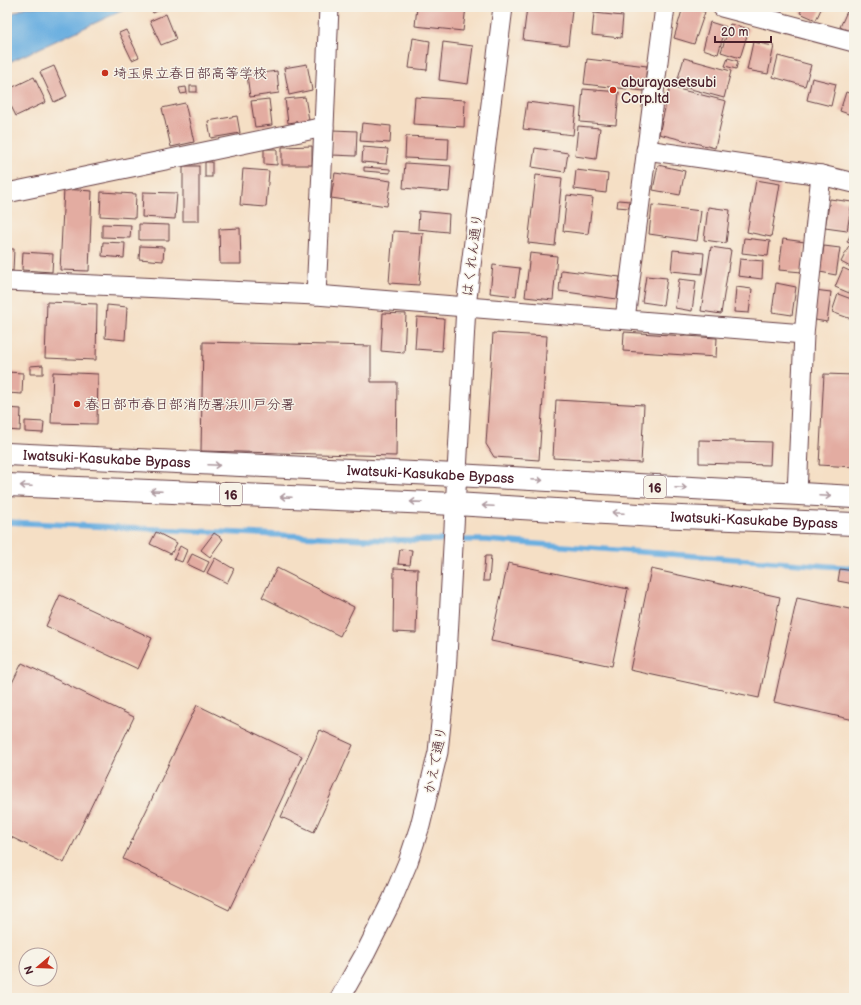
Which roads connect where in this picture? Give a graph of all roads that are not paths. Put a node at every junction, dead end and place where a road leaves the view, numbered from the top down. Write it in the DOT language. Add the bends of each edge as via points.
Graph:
graph roads {
  1 [pos="329,7"];
  2 [pos="503,7"];
  3 [pos="665,7"];
  4 [pos="722,7"];
  5 [pos="854,42"];
  6 [pos="324,127"];
  7 [pos="646,150"];
  8 [pos="821,175"];
  9 [pos="854,183"];
  10 [pos="7,193"];
  11 [pos="7,281"];
  12 [pos="316,295"];
  13 [pos="466,306"];
  14 [pos="625,319"];
  15 [pos="804,334"];
  16 [pos="7,454"];
  17 [pos="456,475"];
  18 [pos="7,485"];
  19 [pos="797,494"];
  20 [pos="854,497"];
  21 [pos="455,504"];
  22 [pos="854,524"];
  23 [pos="340,998"];
  1 -- 6 [label="street"];
  2 -- 13 [label="street, はくれん通り"];
  3 -- 7 [label="street"];
  4 -- 5 [label="street"];
  6 -- 10 [label="street"];
  6 -- 12 [label="street"];
  7 -- 8 [label="street"];
  7 -- 14 [label="street"];
  8 -- 9 [label="street"];
  8 -- 15 [label="street"];
  11 -- 12 [label="street"];
  12 -- 13 [label="street"];
  13 -- 14 [label="street"];
  13 -- 17 [label="street, はくれん通り"];
  14 -- 15 [label="street"];
  15 -- 19 [label="street"];
  16 -- 17 [label="highway, Iwatsuki-Kasukabe Bypass / 16, one-way"];
  17 -- 19 [label="highway, Iwatsuki-Kasukabe Bypass / 16, one-way"];
  17 -- 21 [label="street, はくれん通り"];
  21 -- 18 [label="highway, Iwatsuki-Kasukabe Bypass / 16, one-way"];
  19 -- 20 [label="highway, Iwatsuki-Kasukabe Bypass / 16, one-way"];
  22 -- 21 [label="highway, Iwatsuki-Kasukabe Bypass / 16, one-way"];
  21 -- 23 [label="street, かえで通り" via="443,714 431,784 411,855 392,900"];
}
